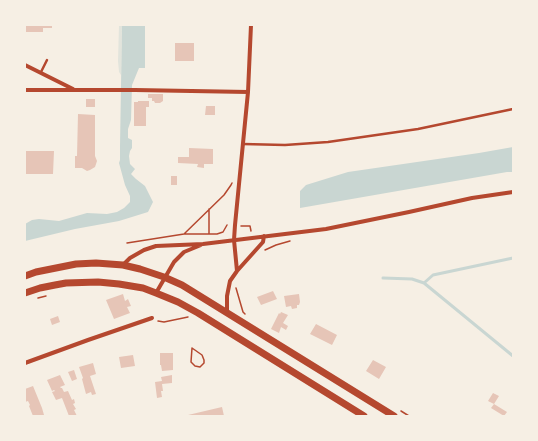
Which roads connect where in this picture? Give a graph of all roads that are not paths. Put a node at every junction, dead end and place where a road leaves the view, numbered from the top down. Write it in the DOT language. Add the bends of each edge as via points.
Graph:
graph roads {
  1 [pos="251,25"];
  2 [pos="47,60"];
  3 [pos="25,65"];
  4 [pos="40,73"];
  5 [pos="25,90"];
  6 [pos="75,90"];
  7 [pos="248,92"];
  8 [pos="513,109"];
  9 [pos="243,144"];
  10 [pos="513,192"];
  11 [pos="264,236"];
  12 [pos="234,240"];
  13 [pos="203,244"];
  14 [pos="123,265"];
  15 [pos="237,271"];
  16 [pos="25,276"];
  17 [pos="164,277"];
  18 [pos="25,293"];
  19 [pos="156,293"];
  20 [pos="227,312"];
  21 [pos="152,318"];
  22 [pos="25,363"];
  23 [pos="364,416"];
  24 [pos="394,416"];
  1 -- 7 [label="street"];
  2 -- 4 [label="lane"];
  3 -- 4 [label="street"];
  4 -- 6 [label="street"];
  5 -- 6 [label="street"];
  6 -- 7 [label="street"];
  7 -- 9 [label="street"];
  8 -- 9 [label="lane" via="418,129 328,142"];
  9 -- 12 [label="street"];
  10 -- 11 [label="street" via="472,198 326,229"];
  11 -- 12 [label="street"];
  11 -- 15 [label="street" via="263,242"];
  12 -- 13 [label="street"];
  12 -- 15 [label="street"];
  13 -- 14 [label="street" via="156,246 130,258"];
  13 -- 17 [label="street" via="184,252"];
  14 -- 16 [label="main road" via="76,264"];
  14 -- 17 [label="main road"];
  15 -- 20 [label="street" via="230,281"];
  17 -- 19 [label="street"];
  17 -- 20 [label="main road"];
  18 -- 19 [label="main road" via="60,284 98,282 143,288"];
  19 -- 23 [label="main road" via="198,313"];
  20 -- 24 [label="main road"];
  21 -- 22 [label="street"];
}
